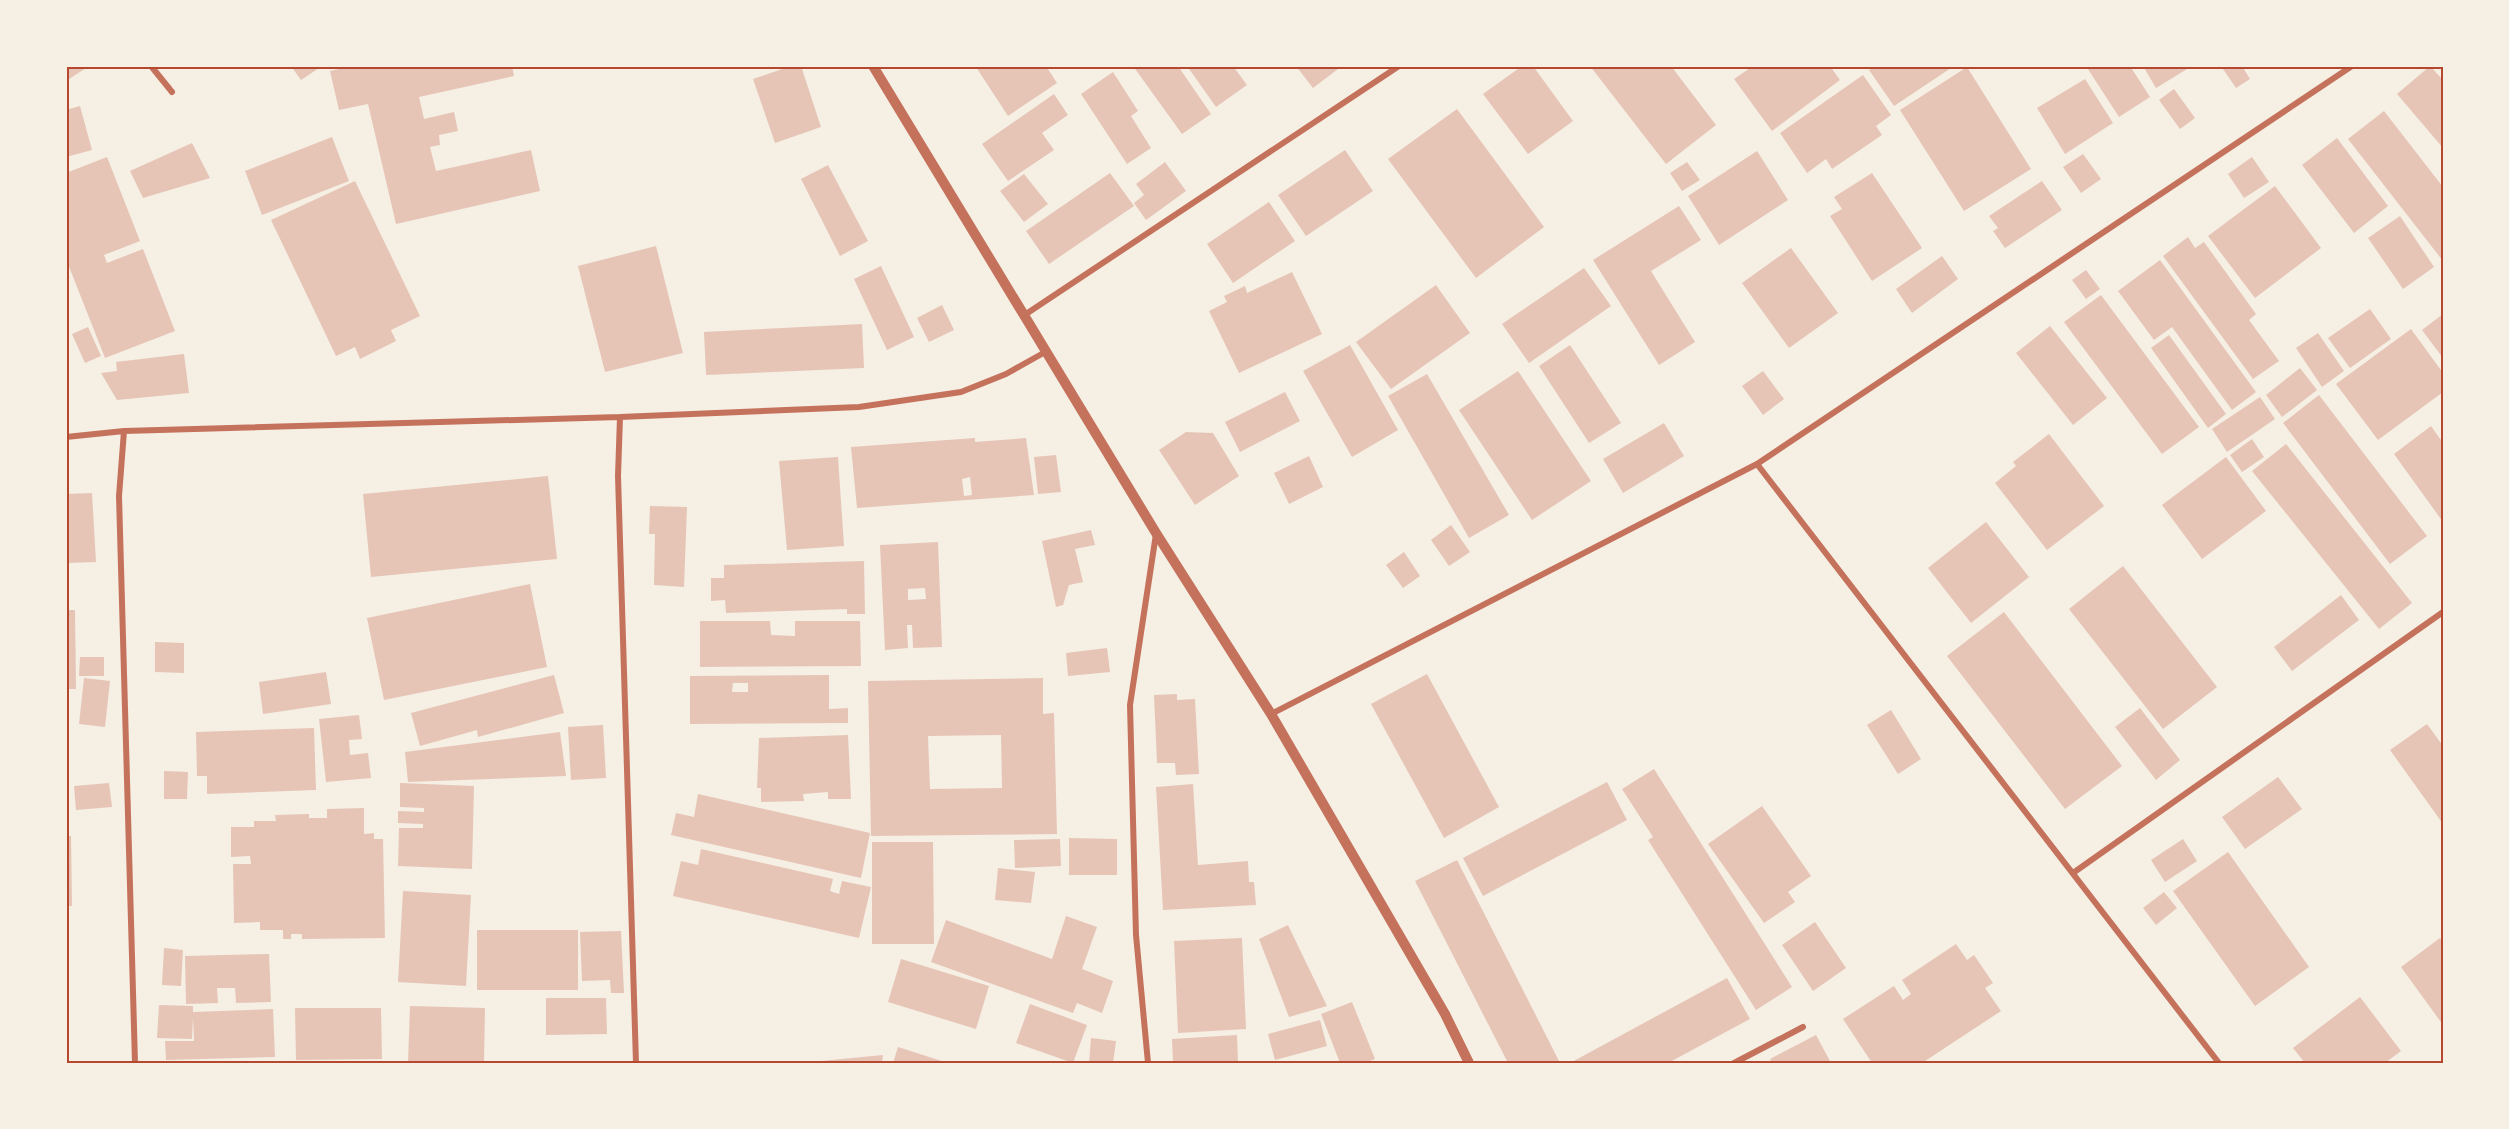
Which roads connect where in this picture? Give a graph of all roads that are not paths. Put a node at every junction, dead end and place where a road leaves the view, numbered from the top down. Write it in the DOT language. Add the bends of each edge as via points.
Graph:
graph roads {
  1 [pos="151,66"];
  2 [pos="873,66"];
  3 [pos="1399,66"];
  4 [pos="2352,66"];
  5 [pos="172,92"];
  6 [pos="1023,316"];
  7 [pos="1047,351"];
  8 [pos="620,417"];
  9 [pos="124,431"];
  10 [pos="66,437"];
  11 [pos="1757,464"];
  12 [pos="1156,533"];
  13 [pos="2443,612"];
  14 [pos="1270,714"];
  15 [pos="2073,873"];
  16 [pos="1803,1027"];
  17 [pos="135,1063"];
  18 [pos="636,1063"];
  19 [pos="1148,1063"];
  20 [pos="1469,1063"];
  21 [pos="1734,1063"];
  22 [pos="2219,1063"];
  1 -- 5 [label="street"];
  2 -- 6 [label="street"];
  3 -- 6 [label="street"];
  4 -- 11 [label="street"];
  6 -- 7 [label="street"];
  7 -- 8 [label="street" via="1006,374 961,392 858,407"];
  7 -- 12 [label="street"];
  8 -- 9 [label="street"];
  8 -- 18 [label="street" via="618,476"];
  9 -- 10 [label="street"];
  9 -- 17 [label="street" via="119,496"];
  11 -- 14 [label="street"];
  11 -- 15 [label="street"];
  12 -- 14 [label="street"];
  12 -- 19 [label="street" via="1130,705 1136,935"];
  13 -- 15 [label="street"];
  14 -- 20 [label="street" via="1445,1014"];
  15 -- 22 [label="street"];
  16 -- 21 [label="street"];
}
